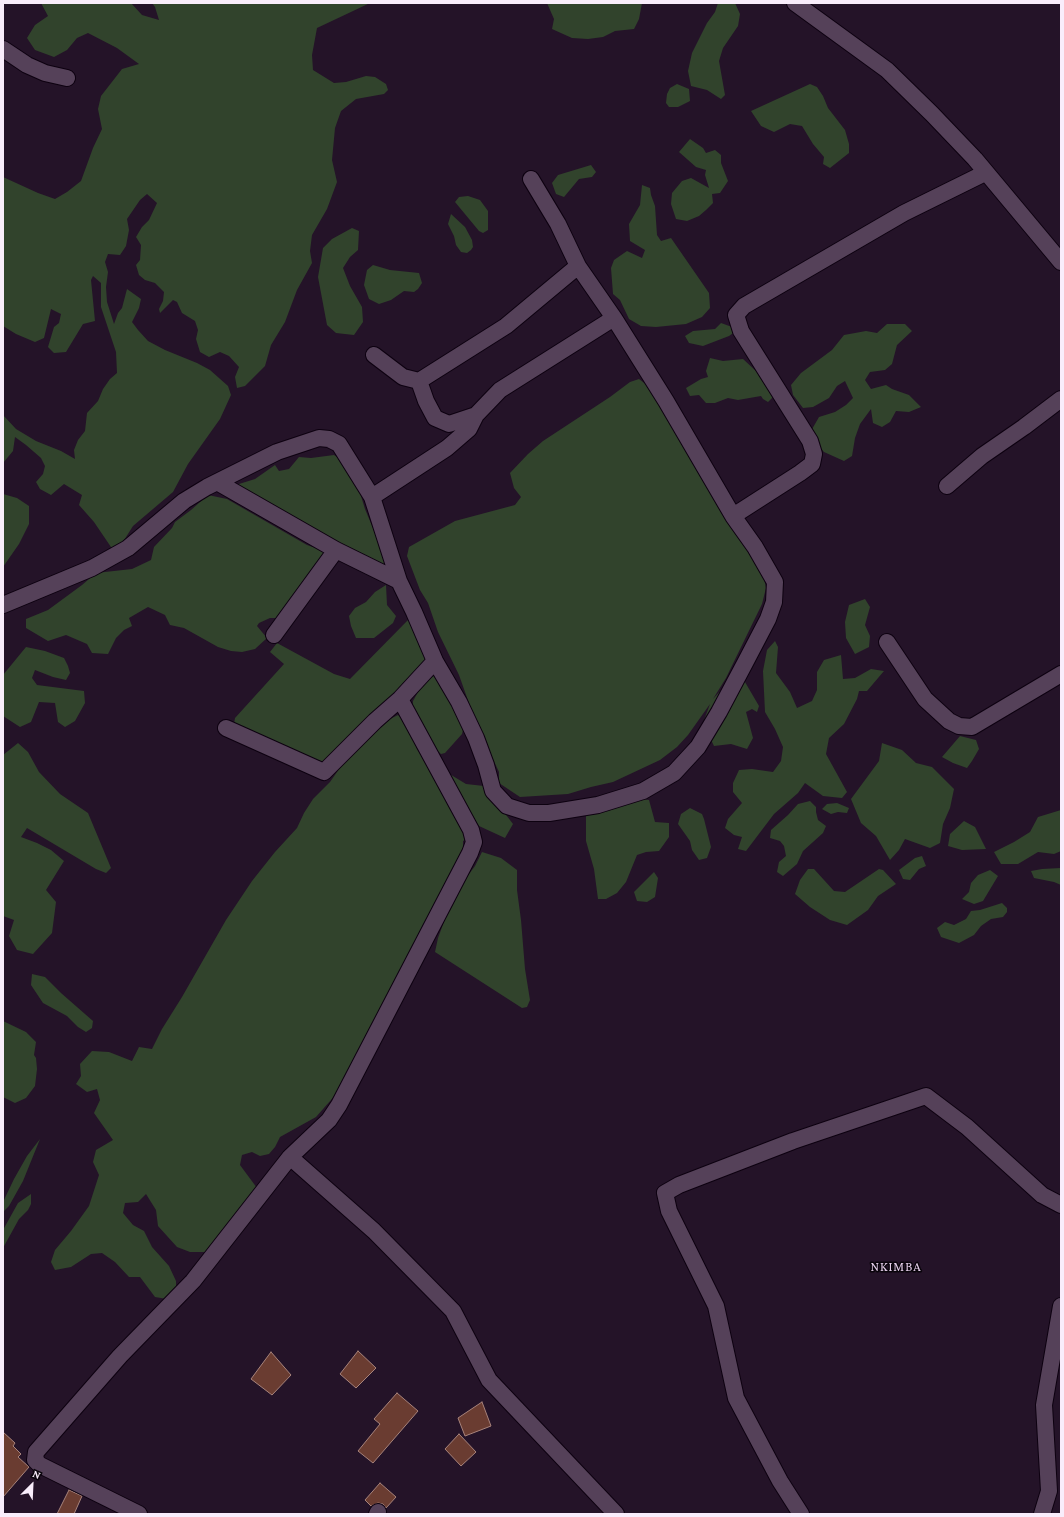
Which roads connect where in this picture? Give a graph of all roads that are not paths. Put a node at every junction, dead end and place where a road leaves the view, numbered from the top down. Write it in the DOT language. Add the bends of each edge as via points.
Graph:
graph roads {
  1 [pos="797,3"];
  2 [pos="3,50"];
  3 [pos="67,78"];
  4 [pos="985,173"];
  5 [pos="531,179"];
  6 [pos="1061,262"];
  7 [pos="578,266"];
  8 [pos="614,318"];
  9 [pos="374,355"];
  10 [pos="419,381"];
  11 [pos="1061,399"];
  12 [pos="476,415"];
  13 [pos="217,482"];
  14 [pos="947,486"];
  15 [pos="372,497"];
  16 [pos="733,516"];
  17 [pos="336,550"];
  18 [pos="399,581"];
  19 [pos="3,605"];
  20 [pos="274,635"];
  21 [pos="887,642"];
  22 [pos="435,661"];
  23 [pos="1061,674"];
  24 [pos="400,699"];
  25 [pos="226,728"];
  26 [pos="290,1157"];
  27 [pos="1061,1204"];
  28 [pos="1061,1306"];
  29 [pos="1046,1438"];
  30 [pos="1061,1444"];
  31 [pos="139,1514"];
  32 [pos="616,1514"];
  33 [pos="800,1514"];
  34 [pos="1042,1514"];
  1 -- 4 [label="street" via="886,70 932,114"];
  2 -- 3 [label="street" via="45,73"];
  4 -- 6 [label="street"];
  4 -- 16 [label="street" via="904,213 744,306 736,315 741,331 810,441 814,454 812,464"];
  5 -- 7 [label="street" via="558,224"];
  7 -- 8 [label="street"];
  7 -- 10 [label="street" via="506,326"];
  8 -- 12 [label="street" via="500,390"];
  8 -- 16 [label="street"];
  9 -- 10 [label="street" via="403,377"];
  10 -- 12 [label="street" via="435,418 449,424"];
  11 -- 14 [label="street" via="982,456"];
  12 -- 15 [label="street" via="469,429 447,448"];
  13 -- 15 [label="street" via="277,452 319,438 339,444"];
  13 -- 17 [label="street"];
  13 -- 19 [label="street" via="184,501 128,548 92,568"];
  15 -- 18 [label="street"];
  16 -- 22 [label="street" via="775,582 774,602 768,619 698,747 674,773 643,791 598,805 549,813 529,813 507,806 493,791 476,738"];
  17 -- 18 [label="street"];
  17 -- 20 [label="street"];
  18 -- 22 [label="street"];
  21 -- 23 [label="street" via="925,699 949,721 959,726 972,727"];
  22 -- 24 [label="street"];
  24 -- 25 [label="street" via="324,772"];
  24 -- 26 [label="street" via="474,842 339,1105 329,1120"];
  26 -- 31 [label="street" via="193,1281 120,1356 36,1452 35,1460 40,1465"];
  26 -- 32 [label="street" via="374,1231 453,1311 489,1380"];
  27 -- 33 [label="street" via="1042,1195 967,1127 926,1096 792,1141 679,1185 665,1193 669,1210 716,1306 736,1398 780,1482"];
  28 -- 29 [label="street" via="1044,1405"];
  29 -- 30 [label="street"];
  29 -- 34 [label="street" via="1049,1491"];
}
